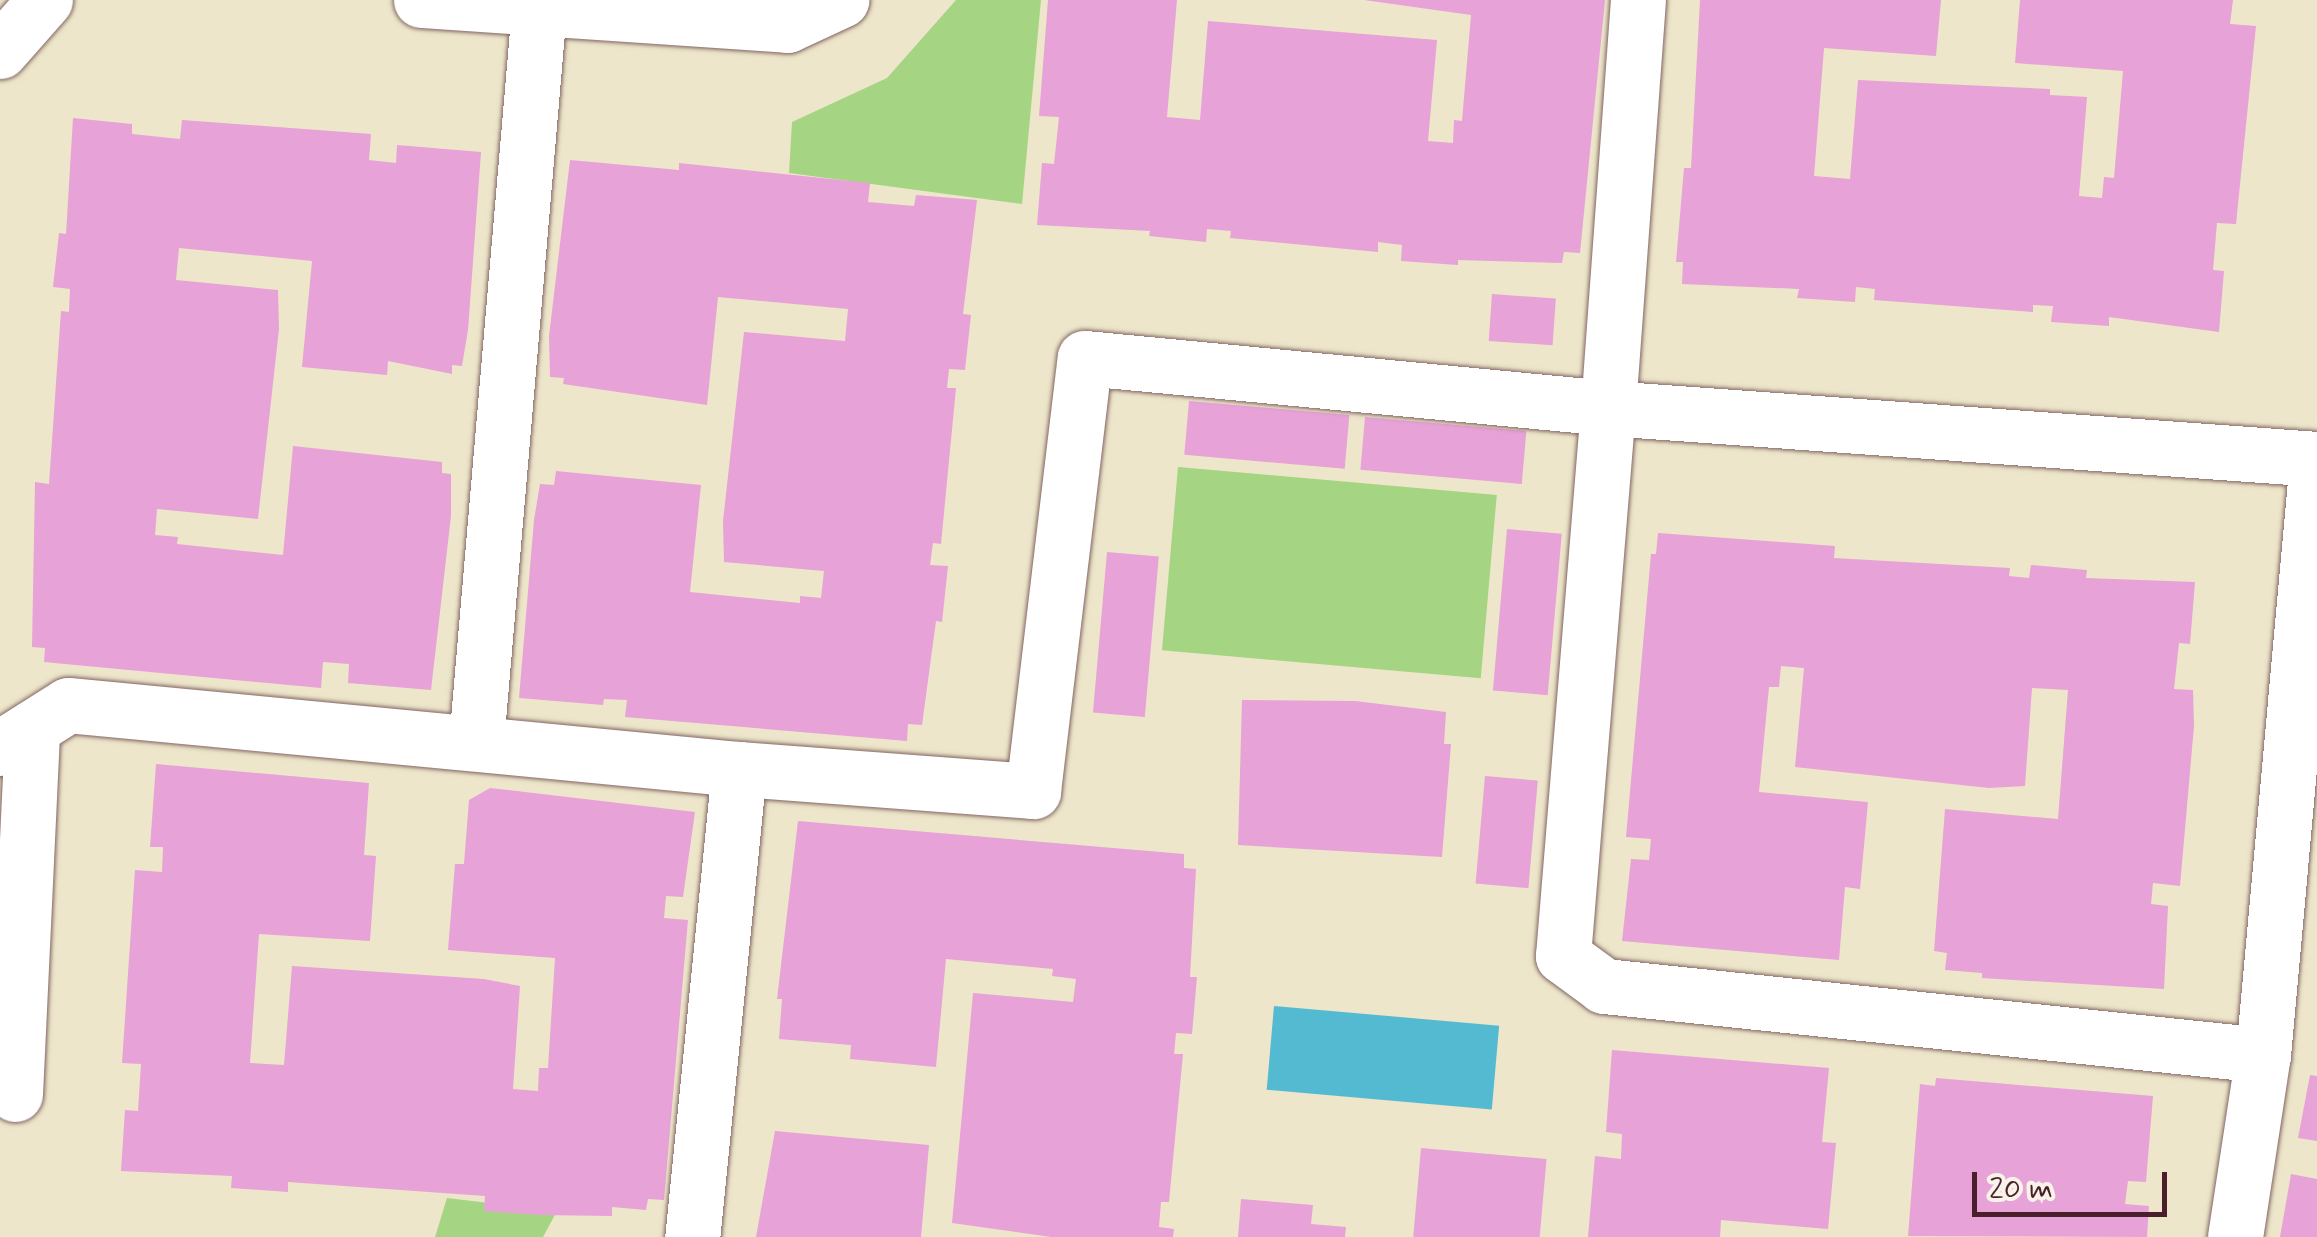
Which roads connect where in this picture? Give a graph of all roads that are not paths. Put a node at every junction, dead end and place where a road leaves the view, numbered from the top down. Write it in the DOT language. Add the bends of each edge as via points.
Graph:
graph roads {
  1 [pos="45,0"];
  2 [pos="422,0"];
  3 [pos="841,0"];
  4 [pos="1638,0"];
  5 [pos="540,8"];
  6 [pos="0,51"];
  7 [pos="1608,408"];
  8 [pos="2317,459"];
  9 [pos="16,738"];
  10 [pos="476,743"];
  11 [pos="738,769"];
  12 [pos="2263,1055"];
  13 [pos="15,1094"];
  14 [pos="692,1237"];
  15 [pos="2235,1237"];
  1 -- 6 [label="street"];
  2 -- 5 [label="street"];
  3 -- 5 [label="street" via="786,25"];
  4 -- 7 [label="street"];
  5 -- 10 [label="street"];
  7 -- 8 [label="street"];
  7 -- 11 [label="street" via="1086,358 1033,792"];
  7 -- 12 [label="street" via="1563,956 1604,986"];
  8 -- 12 [label="street"];
  9 -- 10 [label="street" via="68,705"];
  9 -- 13 [label="street"];
  10 -- 11 [label="street"];
  11 -- 14 [label="street"];
  12 -- 15 [label="street"];
}
